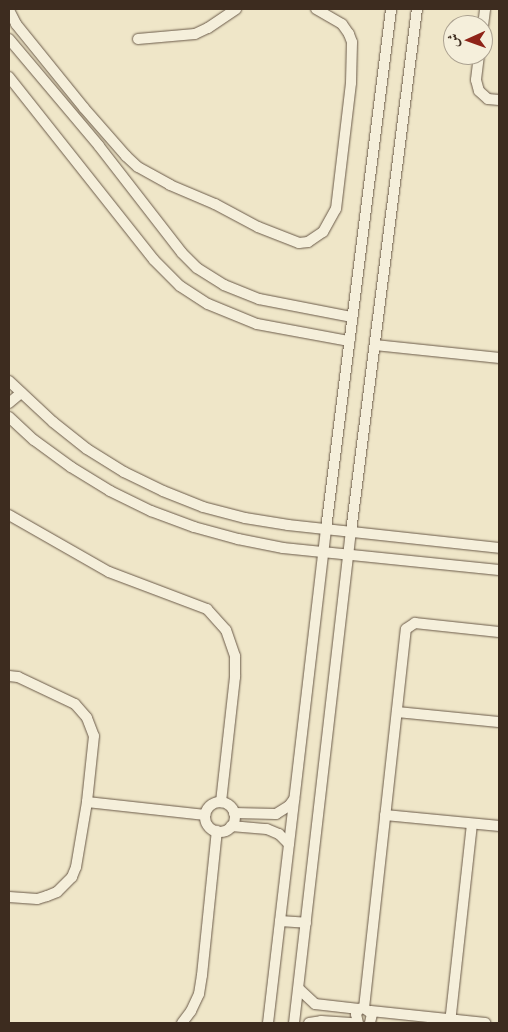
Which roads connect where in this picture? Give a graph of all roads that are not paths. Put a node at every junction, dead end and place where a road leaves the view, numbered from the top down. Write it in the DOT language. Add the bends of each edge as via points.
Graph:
graph roads {
  1 [pos="236,9"];
  2 [pos="316,9"];
  3 [pos="391,9"];
  4 [pos="417,9"];
  5 [pos="9,10"];
  6 [pos="9,39"];
  7 [pos="138,39"];
  8 [pos="478,65"];
  9 [pos="9,77"];
  10 [pos="499,100"];
  11 [pos="352,317"];
  12 [pos="349,341"];
  13 [pos="375,345"];
  14 [pos="499,358"];
  15 [pos="9,383"];
  16 [pos="21,393"];
  17 [pos="9,403"];
  18 [pos="9,417"];
  19 [pos="9,515"];
  20 [pos="326,529"];
  21 [pos="352,532"];
  22 [pos="499,548"];
  23 [pos="323,553"];
  24 [pos="349,555"];
  25 [pos="499,570"];
  26 [pos="499,632"];
  27 [pos="9,676"];
  28 [pos="397,712"];
  29 [pos="499,722"];
  30 [pos="294,800"];
  31 [pos="87,802"];
  32 [pos="221,802"];
  33 [pos="234,813"];
  34 [pos="205,815"];
  35 [pos="268,815"];
  36 [pos="386,815"];
  37 [pos="472,824"];
  38 [pos="231,826"];
  39 [pos="499,826"];
  40 [pos="267,829"];
  41 [pos="217,831"];
  42 [pos="289,844"];
  43 [pos="9,897"];
  44 [pos="280,921"];
  45 [pos="306,922"];
  46 [pos="298,989"];
  47 [pos="322,1006"];
  48 [pos="365,1010"];
  49 [pos="321,1021"];
  50 [pos="450,1022"];
  51 [pos="182,1023"];
  52 [pos="268,1023"];
  53 [pos="294,1023"];
  54 [pos="309,1023"];
  55 [pos="351,1023"];
  56 [pos="358,1023"];
  57 [pos="370,1023"];
  58 [pos="485,1023"];
  1 -- 7 [label="street" via="196,34"];
  2 -- 5 [label="street" via="342,24 349,34 352,42 351,83 336,209 323,232 308,242 299,242 258,227 138,167 84,108 16,24"];
  3 -- 11 [label="street"];
  4 -- 13 [label="street"];
  6 -- 11 [label="street" via="197,268 224,285 259,299"];
  8 -- 10 [label="street" via="479,91 488,99"];
  9 -- 12 [label="street" via="154,260 180,286 208,304 257,324"];
  11 -- 12 [label="street"];
  12 -- 20 [label="street"];
  13 -- 14 [label="street"];
  13 -- 21 [label="street"];
  15 -- 16 [label="street"];
  16 -- 17 [label="street"];
  16 -- 20 [label="street" via="87,449 163,491 245,518"];
  18 -- 23 [label="street" via="71,467 151,511 238,539"];
  19 -- 32 [label="street" via="109,572 207,609 226,630 234,649 235,670"];
  20 -- 21 [label="street"];
  20 -- 23 [label="street"];
  21 -- 22 [label="street"];
  21 -- 24 [label="street"];
  23 -- 24 [label="street"];
  23 -- 30 [label="street"];
  24 -- 25 [label="street"];
  24 -- 45 [label="street"];
  26 -- 28 [label="street" via="415,622 408,626"];
  27 -- 31 [label="street" via="18,677 76,704 87,718 94,736"];
  28 -- 29 [label="street"];
  28 -- 36 [label="street"];
  30 -- 35 [label="street" via="283,811"];
  30 -- 42 [label="street"];
  31 -- 34 [label="street"];
  31 -- 43 [label="street" via="76,867 65,885 37,899"];
  32 -- 33 [label="street" via="229,805"];
  32 -- 34 [label="street" via="210,805"];
  33 -- 35 [label="street"];
  33 -- 38 [label="street"];
  34 -- 41 [label="street" via="207,824"];
  35 -- 40 [label="street"];
  36 -- 37 [label="street"];
  36 -- 48 [label="street"];
  37 -- 39 [label="street"];
  37 -- 50 [label="street"];
  38 -- 40 [label="street"];
  38 -- 41 [label="street"];
  40 -- 42 [label="street" via="279,834"];
  41 -- 51 [label="street" via="199,994 192,1011"];
  42 -- 44 [label="street"];
  44 -- 45 [label="street"];
  44 -- 52 [label="street"];
  45 -- 46 [label="street"];
  46 -- 47 [label="street" via="308,1000"];
  46 -- 53 [label="street"];
  47 -- 48 [label="street"];
  47 -- 49 [label="street"];
  48 -- 50 [label="street"];
  48 -- 56 [label="street" via="355,1016"];
  48 -- 57 [label="street" via="372,1017"];
  49 -- 54 [label="street"];
  49 -- 55 [label="street"];
  50 -- 58 [label="street"];
}
